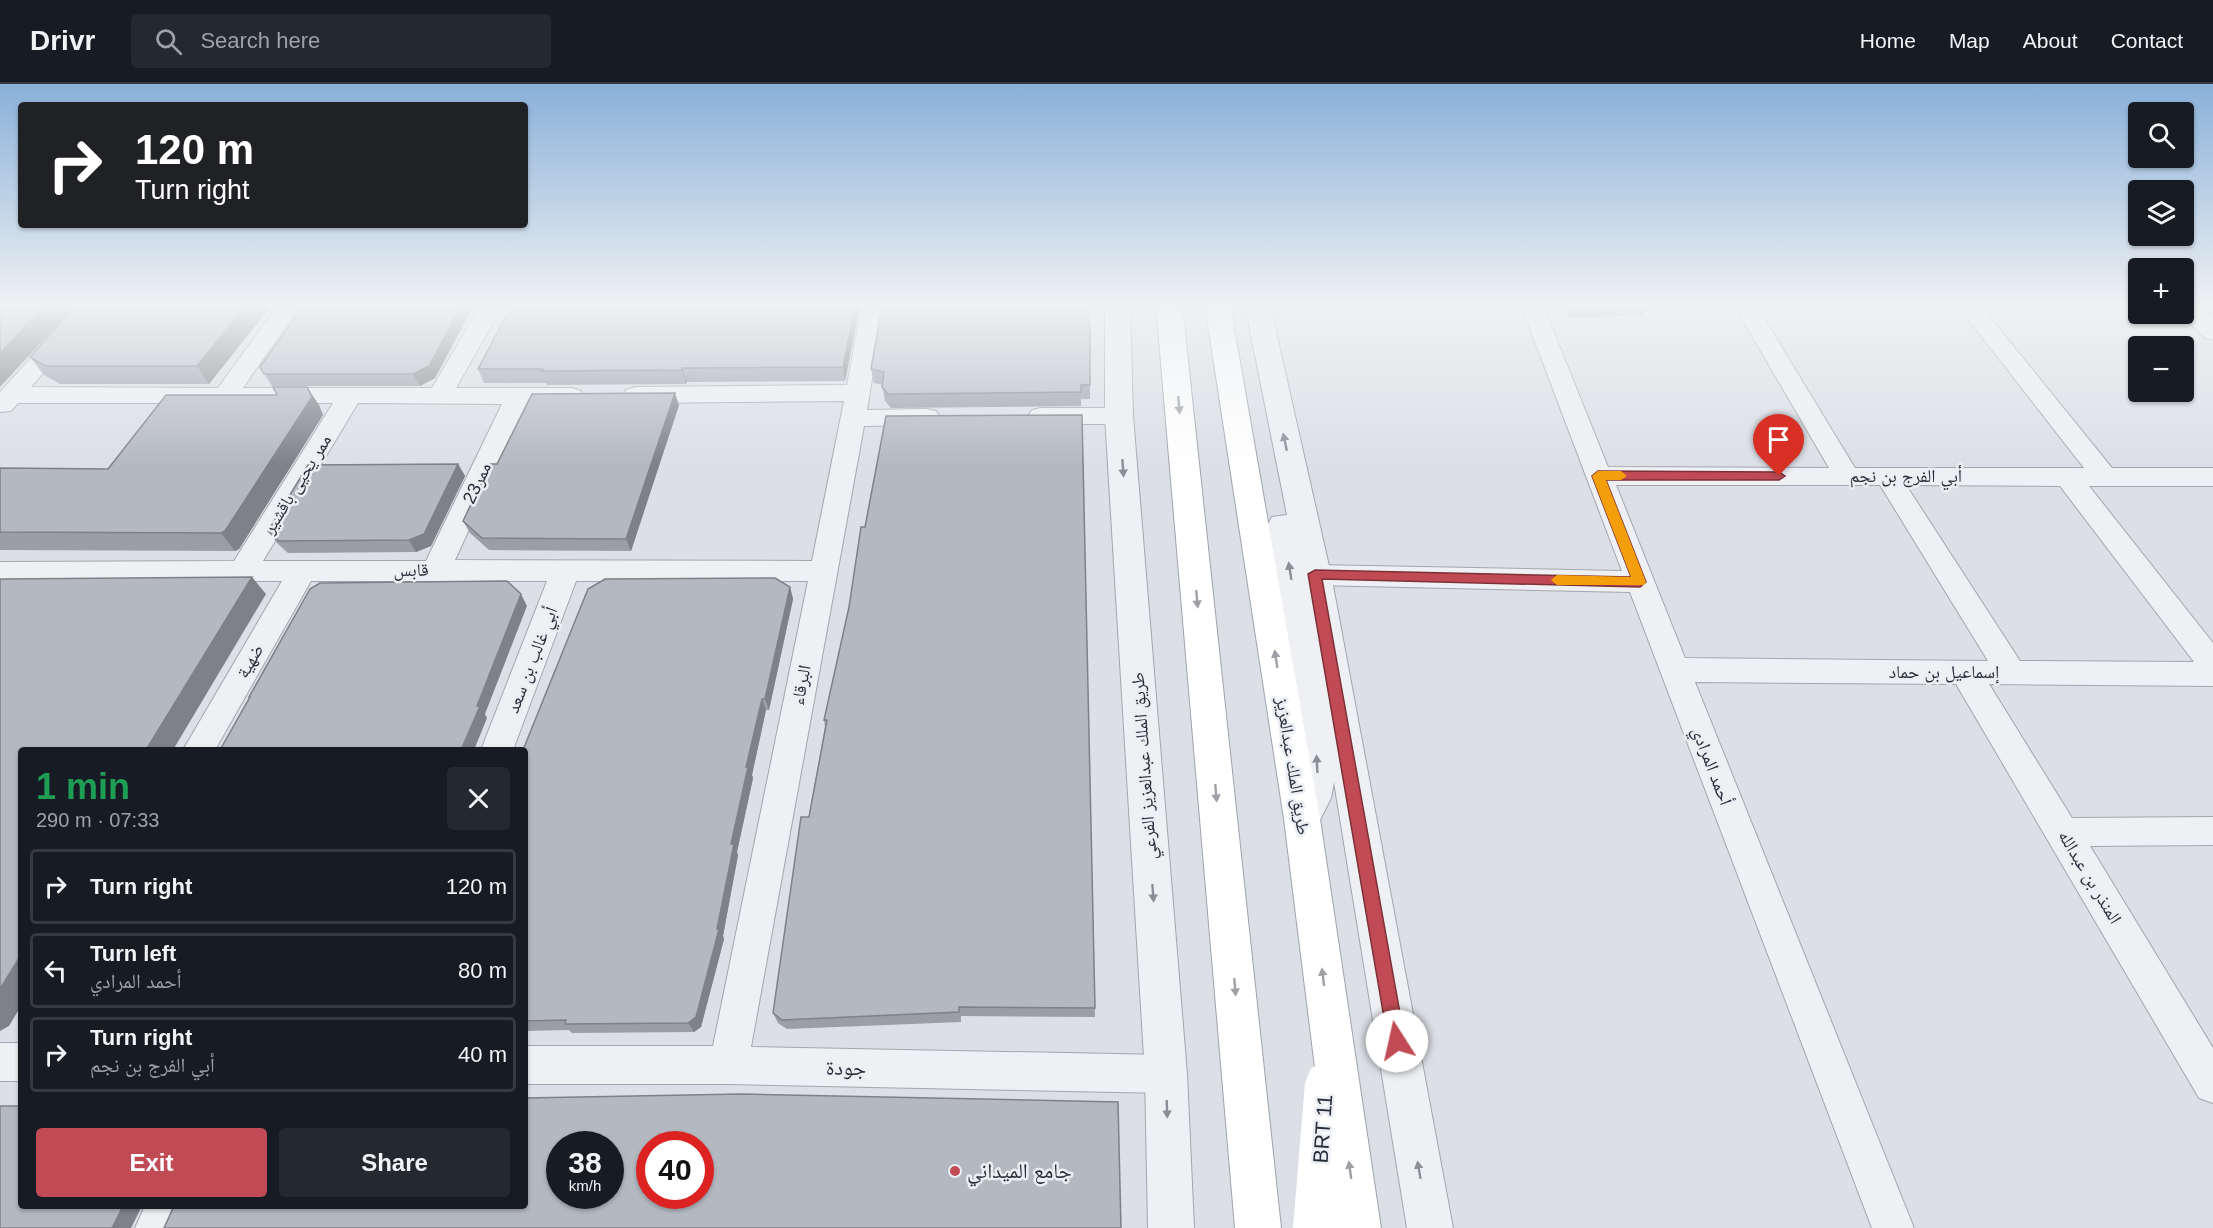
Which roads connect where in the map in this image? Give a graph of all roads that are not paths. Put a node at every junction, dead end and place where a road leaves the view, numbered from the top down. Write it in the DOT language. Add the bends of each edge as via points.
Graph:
graph roads {
  1 [pos="43,358"];
  2 [pos="251,358"];
  3 [pos="461,358"];
  4 [pos="864,358"];
  5 [pos="1118,358"];
  6 [pos="1174,358"];
  7 [pos="1226,358"];
  8 [pos="1268,358"];
  9 [pos="1553,358"];
  10 [pos="1777,358"];
  11 [pos="2010,358"];
  12 [pos="226,394"];
  13 [pos="351,395"];
  14 [pos="440,395"];
  15 [pos="518,396"];
  16 [pos="5,401"];
  17 [pos="856,405"];
  18 [pos="1016,416"];
  19 [pos="1119,416"];
  20 [pos="946,417"];
  21 [pos="1598,476"];
  22 [pos="1847,476"];
  23 [pos="1887,476"];
  24 [pos="2104,476"];
  25 [pos="1292,477"];
  26 [pos="2067,477"];
  27 [pos="2213,477"];
  28 [pos="566,569"];
  29 [pos="436,570"];
  30 [pos="823,571"];
  31 [pos="0,572"];
  32 [pos="242,572"];
  33 [pos="302,572"];
  34 [pos="1315,574"];
  35 [pos="1640,582"];
  36 [pos="2213,666"];
  37 [pos="1675,670"];
  38 [pos="1965,672"];
  39 [pos="2012,673"];
  40 [pos="2213,674"];
  41 [pos="201,747"];
  42 [pos="498,747"];
  43 [pos="1302,819"];
  44 [pos="2213,831"];
  45 [pos="2063,832"];
  46 [pos="1330,1030"];
  47 [pos="528,1065"];
  48 [pos="728,1065"];
  49 [pos="1166,1074"];
  50 [pos="2213,1084"];
  51 [pos="165,1209"];
  52 [pos="156,1228"];
  53 [pos="1171,1228"];
  54 [pos="1258,1228"];
  55 [pos="1316,1228"];
  56 [pos="1358,1228"];
  57 [pos="1430,1228"];
  58 [pos="1893,1228"];
  1 -- 16 [label="street"];
  2 -- 12 [label="street"];
  3 -- 14 [label="street"];
  4 -- 17 [label="street, البرقاء"];
  5 -- 19 [label="street, طريق الملك عبدالعزيز الفرعي"];
  6 -- 54 [label="main road, one-way"];
  43 -- 7 [label="main road, طريق الملك عبدالعزيز, one-way"];
  25 -- 8 [label="street, one-way"];
  9 -- 21 [label="street, أحمد المرادي"];
  10 -- 22 [label="street"];
  11 -- 24 [label="street"];
  12 -- 13 [label="street"];
  12 -- 16 [label="street"];
  13 -- 14 [label="street"];
  13 -- 32 [label="street, ممر يحيى باقشير"];
  14 -- 15 [label="street"];
  15 -- 17 [label="street" via="606,395"];
  15 -- 29 [label="street, ممر23"];
  17 -- 20 [label="street"];
  17 -- 30 [label="street, البرقاء"];
  18 -- 19 [label="street"];
  19 -- 49 [label="street, طريق الملك عبدالعزيز الفرعي, one-way"];
  21 -- 22 [label="street, أبي الفرج بن نجم"];
  21 -- 35 [label="street, أحمد المرادي"];
  22 -- 23 [label="street, أبي الفرج بن نجم"];
  23 -- 26 [label="street, أبي الفرج بن نجم"];
  23 -- 39 [label="street"];
  24 -- 26 [label="street, أبي الفرج بن نجم"];
  24 -- 27 [label="street, أبي الفرج بن نجم"];
  25 -- 34 [label="street"];
  43 -- 25 [label="street, one-way" via="1314,798 1318,769 1283,521"];
  26 -- 36 [label="street"];
  28 -- 29 [label="street, قابس"];
  28 -- 30 [label="street, قابس"];
  28 -- 42 [label="street, أبي غالب بن سعد"];
  29 -- 33 [label="street, قابس"];
  30 -- 48 [label="street, البرقاء"];
  31 -- 32 [label="street, قابس"];
  32 -- 33 [label="street, قابس"];
  33 -- 41 [label="street, ضهية"];
  34 -- 35 [label="street"];
  57 -- 34 [label="street, one-way"];
  35 -- 37 [label="street, أحمد المرادي"];
  37 -- 38 [label="street, إسماعيل بن حماد"];
  37 -- 58 [label="street, أحمد المرادي"];
  38 -- 39 [label="street, إسماعيل بن حماد"];
  38 -- 45 [label="street, المنذر بن عبدالله"];
  39 -- 40 [label="street, إسماعيل بن حماد"];
  46 -- 43 [label="main road, طريق الملك عبدالعزيز, one-way"];
  44 -- 45 [label="street"];
  45 -- 50 [label="street, المنذر بن عبدالله"];
  46 -- 55 [label="main road, BRT 11"];
  56 -- 46 [label="main road, طريق الملك عبدالعزيز, one-way"];
  47 -- 48 [label="street, جودة"];
  48 -- 49 [label="street, جودة"];
  49 -- 53 [label="street, طريق الملك عبدالعزيز الفرعي, one-way"];
  51 -- 52 [label="street"];
}
